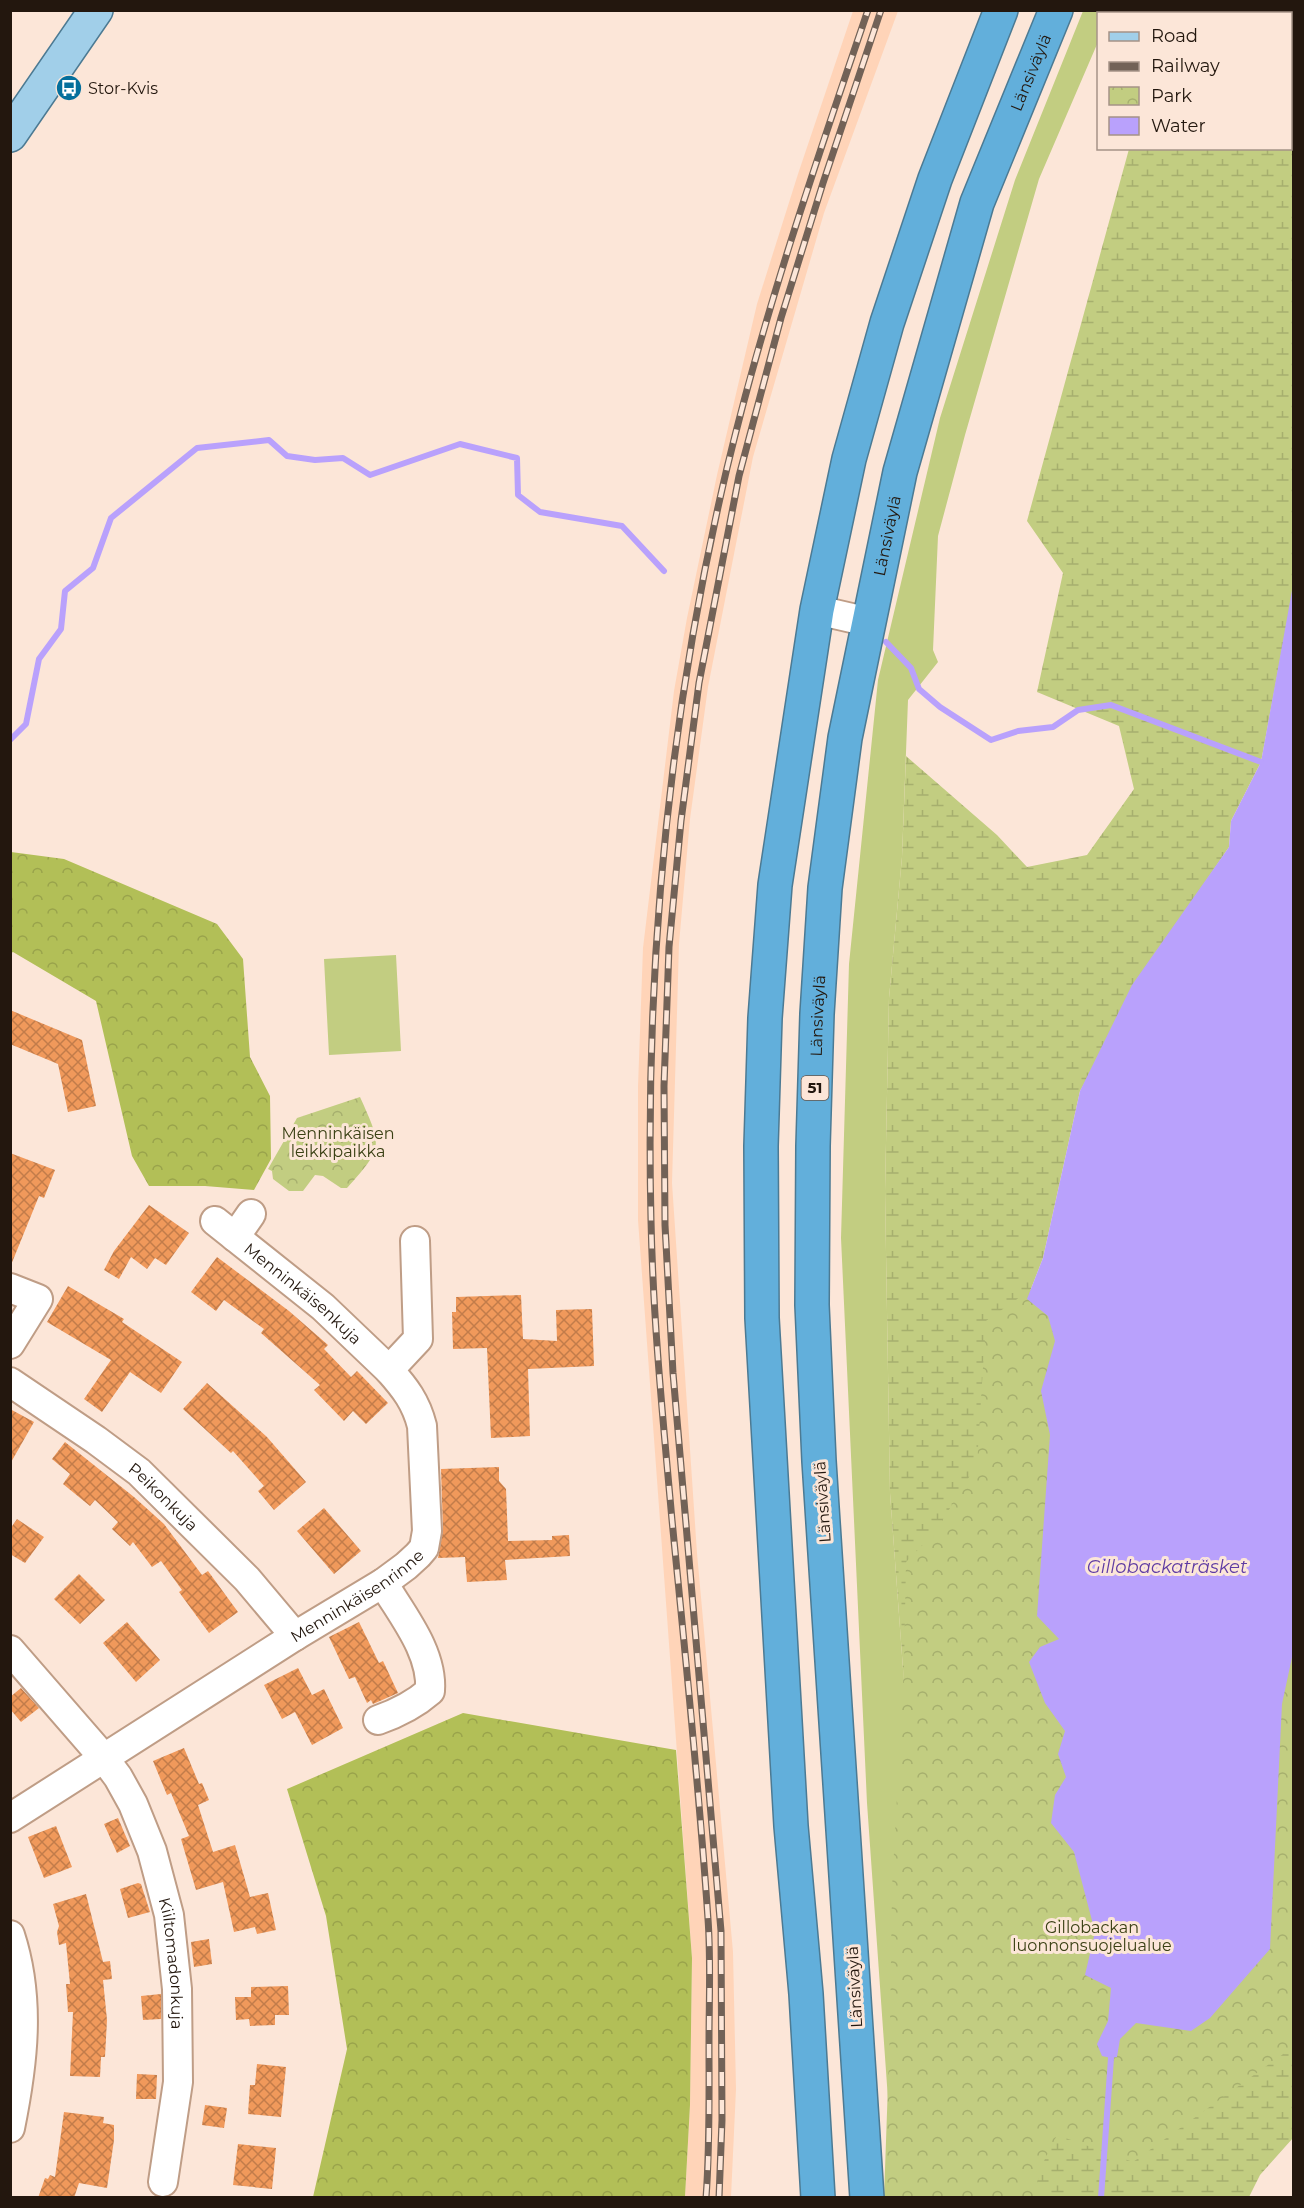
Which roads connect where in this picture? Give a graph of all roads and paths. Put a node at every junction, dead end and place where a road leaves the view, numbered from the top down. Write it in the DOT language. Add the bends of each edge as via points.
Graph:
graph roads {
  1 [pos="96,10"];
  2 [pos="1001,10"];
  3 [pos="1056,10"];
  4 [pos="10,135"];
  5 [pos="817,610"];
  6 [pos="869,622"];
  7 [pos="234,1224"];
  8 [pos="415,1241"];
  9 [pos="10,1288"];
  10 [pos="10,1344"];
  11 [pos="389,1370"];
  12 [pos="10,1382"];
  13 [pos="383,1583"];
  14 [pos="295,1636"];
  15 [pos="10,1650"];
  16 [pos="378,1720"];
  17 [pos="104,1757"];
  18 [pos="10,1818"];
  19 [pos="10,1935"];
  20 [pos="10,2128"];
  21 [pos="163,2182"];
  22 [pos="818,2198"];
  23 [pos="867,2198"];
  1 -- 4 [label="main road"];
  2 -- 5 [label="highway" via="935,179 887,323 849,459"];
  3 -- 6 [label="highway, Länsiväylä / 51" via="977,203 900,472"];
  5 -- 6 [label="street"];
  5 -- 22 [label="highway" via="775,885 761,1146 762,1318 769,1464"];
  6 -- 23 [label="highway, Länsiväylä / 51" via="845,738 825,888 817,1014 812,1294 819,1461"];
  7 -- 11 [label="street, Menninkäisenkuja"];
  8 -- 11 [label="street" via="418,1339"];
  9 -- 10 [label="street" via="38,1299"];
  11 -- 13 [label="street, Menninkäisenrinne" via="418,1409 427,1531 418,1556"];
  12 -- 14 [label="street, Peikonkuja" via="139,1472 247,1579"];
  13 -- 14 [label="street, Menninkäisenrinne"];
  13 -- 16 [label="street" via="420,1646 431,1675 430,1690 417,1702"];
  14 -- 17 [label="street, Menninkäisenrinne"];
  15 -- 17 [label="street, Kiiltomadonkuja"];
  17 -- 18 [label="street, Menninkäisenrinne"];
  17 -- 21 [label="street, Kiiltomadonkuja" via="133,1804 152,1851 169,1915 178,2082"];
  19 -- 20 [label="street" via="21,1982 23,2034"];
}
